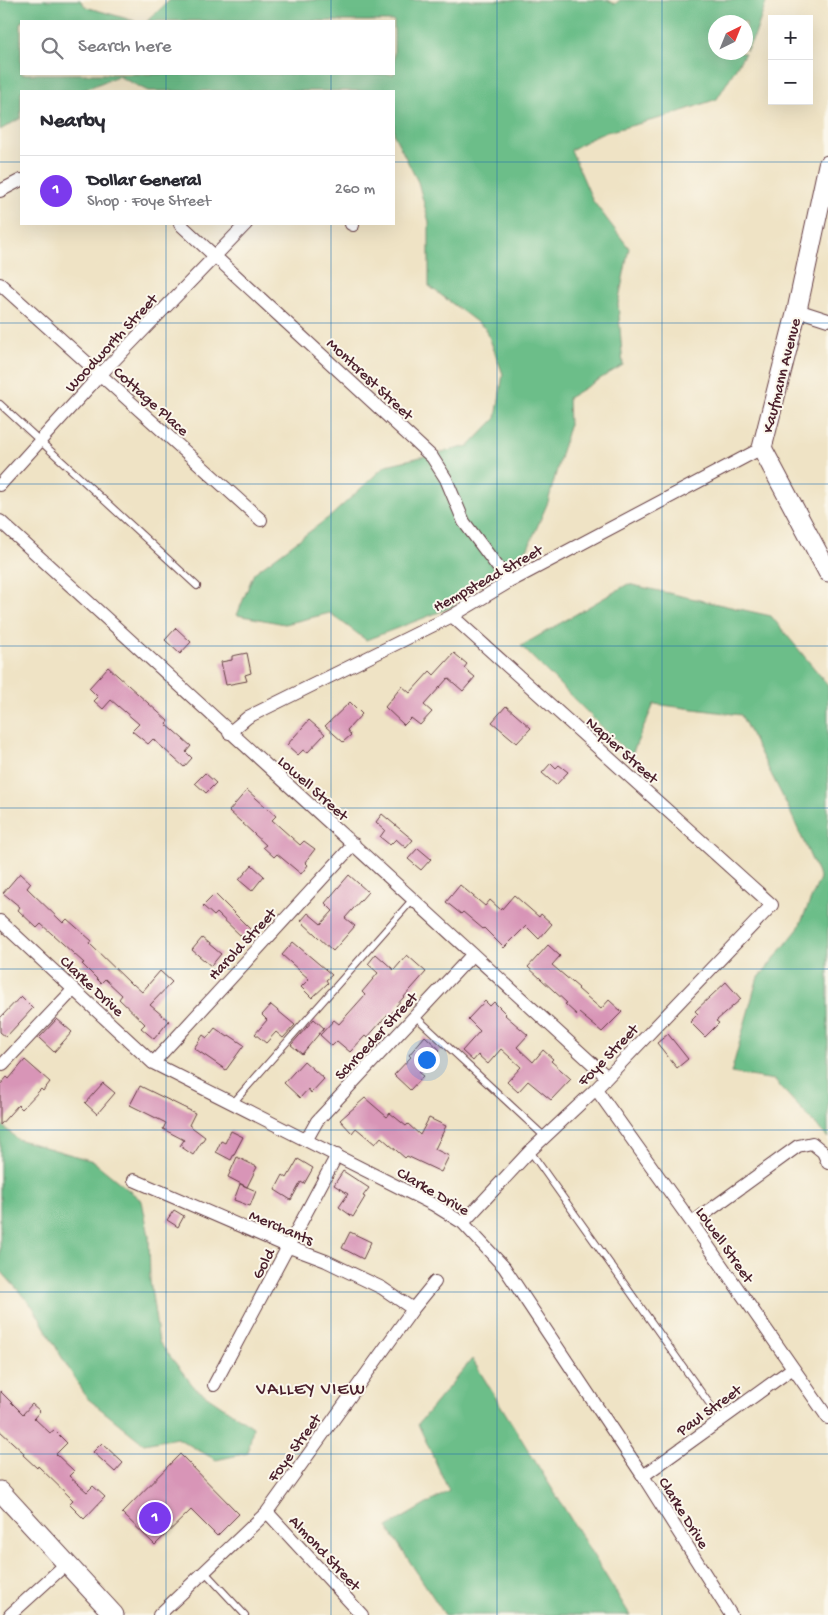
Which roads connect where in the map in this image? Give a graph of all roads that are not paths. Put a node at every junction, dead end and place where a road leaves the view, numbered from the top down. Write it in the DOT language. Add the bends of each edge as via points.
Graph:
graph roads {
  1 [pos="828,165"];
  2 [pos="20,181"];
  3 [pos="0,191"];
  4 [pos="181,225"];
  5 [pos="245,225"];
  6 [pos="214,256"];
  7 [pos="0,284"];
  8 [pos="797,310"];
  9 [pos="828,320"];
  10 [pos="100,375"];
  11 [pos="0,404"];
  12 [pos="40,441"];
  13 [pos="762,448"];
  14 [pos="0,485"];
  15 [pos="0,520"];
  16 [pos="261,520"];
  17 [pos="828,572"];
  18 [pos="508,582"];
  19 [pos="197,586"];
  20 [pos="452,616"];
  21 [pos="229,733"];
  22 [pos="354,844"];
  23 [pos="413,899"];
  24 [pos="772,905"];
  25 [pos="0,921"];
  26 [pos="472,954"];
  27 [pos="74,989"];
  28 [pos="415,1016"];
  29 [pos="153,1063"];
  30 [pos="3,1064"];
  31 [pos="607,1078"];
  32 [pos="596,1089"];
  33 [pos="233,1103"];
  34 [pos="545,1137"];
  35 [pos="306,1140"];
  36 [pos="530,1151"];
  37 [pos="337,1155"];
  38 [pos="828,1164"];
  39 [pos="134,1180"];
  40 [pos="463,1223"];
  41 [pos="692,1223"];
  42 [pos="289,1247"];
  43 [pos="435,1282"];
  44 [pos="413,1310"];
  45 [pos="792,1368"];
  46 [pos="214,1386"];
  47 [pos="828,1418"];
  48 [pos="721,1420"];
  49 [pos="642,1476"];
  50 [pos="0,1491"];
  51 [pos="267,1512"];
  52 [pos="66,1564"];
  53 [pos="204,1571"];
  54 [pos="10,1615"];
  55 [pos="114,1615"];
  56 [pos="159,1615"];
  57 [pos="245,1615"];
  58 [pos="362,1615"];
  59 [pos="731,1615"];
  1 -- 8 [label="main road, Kaufmann Avenue"];
  2 -- 3 [label="street"];
  4 -- 6 [label="street, Montcrest Street"];
  5 -- 6 [label="street, Woodworth Street"];
  6 -- 10 [label="street, Woodworth Street"];
  6 -- 18 [label="street, Montcrest Street" via="432,457 446,479 464,522"];
  7 -- 10 [label="street, Cottage Place"];
  8 -- 9 [label="street"];
  8 -- 13 [label="main road, Kaufmann Avenue"];
  10 -- 12 [label="street, Woodworth Street"];
  10 -- 16 [label="street, Cottage Place"];
  11 -- 12 [label="lane"];
  12 -- 14 [label="street, Woodworth Street"];
  12 -- 19 [label="lane"];
  13 -- 17 [label="main road, Kaufmann Avenue"];
  13 -- 18 [label="street, Hempstead Street"];
  15 -- 21 [label="street, Lowell Street"];
  18 -- 20 [label="street, Hempstead Street"];
  20 -- 21 [label="street, Hempstead Street" via="248,717"];
  20 -- 24 [label="street, Napier Street"];
  21 -- 22 [label="street, Lowell Street"];
  22 -- 23 [label="street, Lowell Street"];
  22 -- 29 [label="street, Harold Street"];
  23 -- 26 [label="street, Lowell Street"];
  23 -- 33 [label="lane"];
  24 -- 31 [label="street, Foye Street"];
  25 -- 27 [label="street, Clarke Drive"];
  26 -- 28 [label="street, Schroeder Street"];
  26 -- 31 [label="street, Lowell Street"];
  27 -- 29 [label="street, Clarke Drive"];
  27 -- 30 [label="street"];
  28 -- 34 [label="lane"];
  28 -- 35 [label="street, Schroeder Street" via="317,1121"];
  29 -- 33 [label="street, Clarke Drive"];
  31 -- 32 [label="street, Foye Street"];
  32 -- 34 [label="street, Foye Street"];
  32 -- 41 [label="street, Lowell Street"];
  33 -- 35 [label="street, Clarke Drive"];
  34 -- 36 [label="street, Foye Street"];
  35 -- 37 [label="street, Clarke Drive"];
  36 -- 40 [label="street, Foye Street"];
  36 -- 48 [label="lane"];
  37 -- 40 [label="street, Clarke Drive"];
  37 -- 42 [label="street, Gold"];
  38 -- 41 [label="street" via="823,1152 812,1143 798,1146"];
  39 -- 42 [label="street, Merchants"];
  40 -- 49 [label="street, Clarke Drive" via="504,1267"];
  41 -- 45 [label="street, Lowell Street"];
  42 -- 44 [label="street, Merchants" via="382,1288"];
  42 -- 46 [label="street, Gold"];
  43 -- 44 [label="street, Foye Street"];
  44 -- 51 [label="street, Foye Street"];
  45 -- 47 [label="street, Lowell Street"];
  45 -- 48 [label="street, Paul Street"];
  48 -- 49 [label="street, Paul Street"];
  49 -- 59 [label="street, Clarke Drive"];
  50 -- 52 [label="main road"];
  51 -- 53 [label="street, Foye Street"];
  51 -- 58 [label="street, Almond Street"];
  52 -- 54 [label="street"];
  52 -- 55 [label="main road"];
  53 -- 56 [label="street, Foye Street"];
  53 -- 57 [label="lane"];
}
